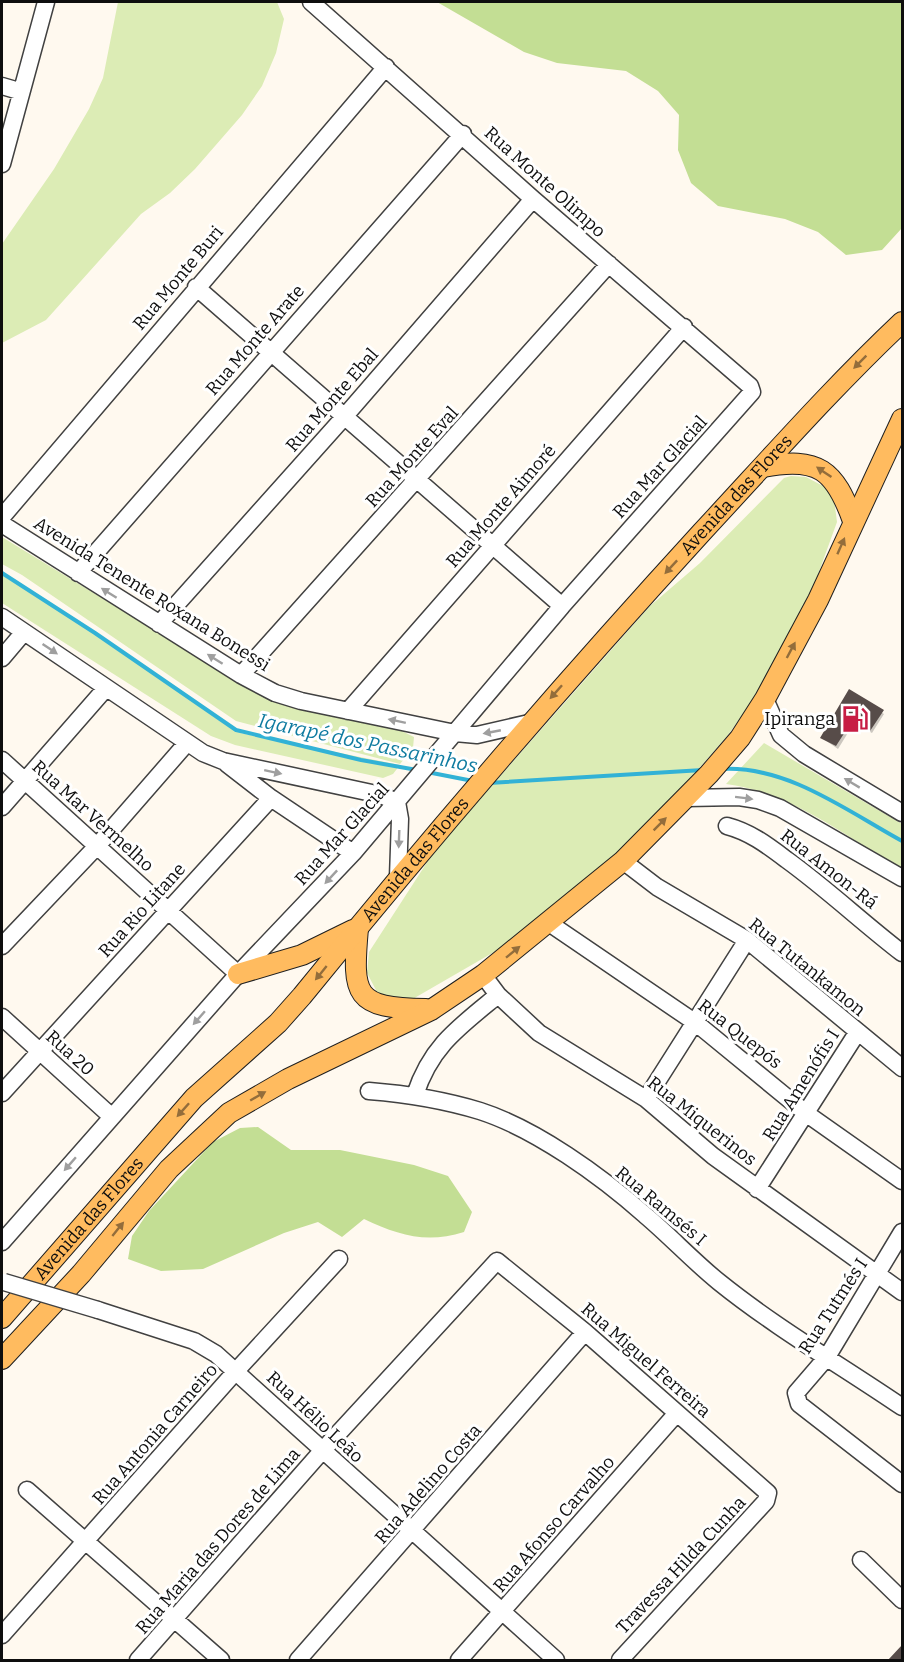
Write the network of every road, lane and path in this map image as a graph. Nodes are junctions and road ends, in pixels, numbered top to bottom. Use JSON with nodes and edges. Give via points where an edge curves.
{"nodes":[{"id":1,"x":46,"y":2,"type":"edge"},
{"id":2,"x":311,"y":2,"type":"edge"},
{"id":3,"x":386,"y":67,"type":"junction"},
{"id":4,"x":2,"y":86,"type":"edge"},
{"id":5,"x":20,"y":91,"type":"junction"},
{"id":6,"x":463,"y":134,"type":"junction"},
{"id":7,"x":2,"y":164,"type":"edge"},
{"id":8,"x":533,"y":199,"type":"junction"},
{"id":9,"x":609,"y":264,"type":"junction"},
{"id":10,"x":196,"y":287,"type":"junction"},
{"id":11,"x":903,"y":322,"type":"edge"},
{"id":12,"x":684,"y":327,"type":"junction"},
{"id":13,"x":271,"y":351,"type":"junction"},
{"id":14,"x":752,"y":392,"type":"joint"},
{"id":15,"x":345,"y":416,"type":"junction"},
{"id":16,"x":903,"y":419,"type":"edge"},
{"id":17,"x":763,"y":467,"type":"junction"},
{"id":18,"x":418,"y":480,"type":"junction"},
{"id":19,"x":2,"y":517,"type":"edge"},
{"id":20,"x":853,"y":521,"type":"junction"},
{"id":21,"x":2,"y":524,"type":"edge"},
{"id":22,"x":493,"y":545,"type":"junction"},
{"id":23,"x":78,"y":573,"type":"junction"},
{"id":24,"x":562,"y":606,"type":"junction"},
{"id":25,"x":2,"y":617,"type":"edge"},
{"id":26,"x":159,"y":624,"type":"junction"},
{"id":27,"x":24,"y":632,"type":"junction"},
{"id":28,"x":2,"y":657,"type":"edge"},
{"id":29,"x":241,"y":675,"type":"junction"},
{"id":30,"x":106,"y":688,"type":"junction"},
{"id":31,"x":765,"y":699,"type":"junction"},
{"id":32,"x":348,"y":711,"type":"junction"},
{"id":33,"x":529,"y":723,"type":"junction"},
{"id":34,"x":455,"y":733,"type":"junction"},
{"id":35,"x":186,"y":744,"type":"junction"},
{"id":36,"x":2,"y":760,"type":"edge"},
{"id":37,"x":223,"y":761,"type":"junction"},
{"id":38,"x":25,"y":782,"type":"junction"},
{"id":39,"x":271,"y":798,"type":"junction"},
{"id":40,"x":686,"y":798,"type":"junction"},
{"id":41,"x":397,"y":802,"type":"junction"},
{"id":42,"x":2,"y":807,"type":"edge"},
{"id":43,"x":903,"y":813,"type":"edge"},
{"id":44,"x":727,"y":826,"type":"dead end"},
{"id":45,"x":98,"y":845,"type":"junction"},
{"id":46,"x":353,"y":853,"type":"junction"},
{"id":47,"x":623,"y":861,"type":"junction"},
{"id":48,"x":398,"y":877,"type":"junction"},
{"id":49,"x":903,"y":878,"type":"edge"},
{"id":50,"x":169,"y":911,"type":"junction"},
{"id":51,"x":549,"y":923,"type":"junction"},
{"id":52,"x":358,"y":928,"type":"junction"},
{"id":53,"x":747,"y":940,"type":"junction"},
{"id":54,"x":2,"y":946,"type":"edge"},
{"id":55,"x":903,"y":952,"type":"edge"},
{"id":56,"x":238,"y":974,"type":"junction"},
{"id":57,"x":483,"y":975,"type":"junction"},
{"id":58,"x":498,"y":996,"type":"junction"},
{"id":59,"x":431,"y":1010,"type":"junction"},
{"id":60,"x":2,"y":1017,"type":"edge"},
{"id":61,"x":696,"y":1023,"type":"junction"},
{"id":62,"x":857,"y":1033,"type":"junction"},
{"id":63,"x":39,"y":1051,"type":"junction"},
{"id":64,"x":903,"y":1068,"type":"edge"},
{"id":65,"x":369,"y":1091,"type":"dead end"},
{"id":66,"x":2,"y":1093,"type":"edge"},
{"id":67,"x":415,"y":1095,"type":"junction"},
{"id":68,"x":646,"y":1099,"type":"junction"},
{"id":69,"x":807,"y":1114,"type":"junction"},
{"id":70,"x":112,"y":1117,"type":"junction"},
{"id":71,"x":903,"y":1181,"type":"edge"},
{"id":72,"x":757,"y":1189,"type":"junction"},
{"id":73,"x":903,"y":1232,"type":"edge"},
{"id":74,"x":2,"y":1242,"type":"edge"},
{"id":75,"x":339,"y":1259,"type":"dead end"},
{"id":76,"x":496,"y":1261,"type":"joint"},
{"id":77,"x":878,"y":1274,"type":"junction"},
{"id":78,"x":3,"y":1281,"type":"edge"},
{"id":79,"x":903,"y":1292,"type":"edge"},
{"id":80,"x":2,"y":1318,"type":"edge"},
{"id":81,"x":585,"y":1332,"type":"junction"},
{"id":82,"x":827,"y":1357,"type":"junction"},
{"id":83,"x":2,"y":1359,"type":"edge"},
{"id":84,"x":236,"y":1371,"type":"junction"},
{"id":85,"x":903,"y":1407,"type":"edge"},
{"id":86,"x":677,"y":1413,"type":"junction"},
{"id":87,"x":322,"y":1451,"type":"junction"},
{"id":88,"x":903,"y":1484,"type":"edge"},
{"id":89,"x":27,"y":1490,"type":"dead end"},
{"id":90,"x":768,"y":1493,"type":"joint"},
{"id":91,"x":412,"y":1532,"type":"junction"},
{"id":92,"x":86,"y":1542,"type":"junction"},
{"id":93,"x":861,"y":1560,"type":"dead end"},
{"id":94,"x":903,"y":1600,"type":"edge"},
{"id":95,"x":502,"y":1612,"type":"junction"},
{"id":96,"x":174,"y":1620,"type":"junction"},
{"id":97,"x":2,"y":1635,"type":"edge"},
{"id":98,"x":138,"y":1660,"type":"edge"},
{"id":99,"x":221,"y":1660,"type":"edge"},
{"id":100,"x":298,"y":1660,"type":"edge"},
{"id":101,"x":459,"y":1660,"type":"edge"},
{"id":102,"x":556,"y":1660,"type":"edge"},
{"id":103,"x":620,"y":1660,"type":"edge"}],
"edges":[{"from":1,"to":5,"type":"street"},
{"from":2,"to":3,"type":"street","name":"Rua Monte Olimpo"},
{"from":3,"to":6,"type":"street","name":"Rua Monte Olimpo"},
{"from":3,"to":10,"type":"street","name":"Rua Monte Buri"},
{"from":4,"to":5,"type":"street"},
{"from":5,"to":7,"type":"street"},
{"from":6,"to":8,"type":"street","name":"Rua Monte Olimpo"},
{"from":6,"to":13,"type":"street","name":"Rua Monte Arate"},
{"from":8,"to":9,"type":"street","name":"Rua Monte Olimpo"},
{"from":8,"to":15,"type":"street","name":"Rua Monte Ebal"},
{"from":9,"to":12,"type":"street","name":"Rua Monte Olimpo"},
{"from":9,"to":18,"type":"street","name":"Rua Monte Eval"},
{"from":10,"to":13,"type":"street"},
{"from":10,"to":19,"type":"street","name":"Rua Monte Buri"},
{"from":11,"to":17,"type":"main road","name":"Avenida das Flores","one_way":true,"via":[[842,380]]},
{"from":12,"to":14,"type":"street","name":"Rua Monte Olimpo"},
{"from":12,"to":22,"type":"street","name":"Rua Monte Aimoré"},
{"from":13,"to":15,"type":"street"},
{"from":13,"to":23,"type":"street","name":"Rua Monte Arate"},
{"from":14,"to":24,"type":"street","name":"Rua Mar Glacial"},
{"from":15,"to":18,"type":"street"},
{"from":15,"to":26,"type":"street","name":"Rua Monte Ebal"},
{"from":16,"to":20,"type":"main road","name":"Avenida das Flores"},
{"from":20,"to":17,"type":"main road","one_way":true,"via":[[844,496],[827,472],[798,462]]},
{"from":17,"to":33,"type":"main road","name":"Avenida das Flores","one_way":true},
{"from":18,"to":22,"type":"street"},
{"from":18,"to":29,"type":"street","name":"Rua Monte Eval"},
{"from":31,"to":20,"type":"main road","name":"Avenida das Flores","one_way":true,"via":[[818,600]]},
{"from":21,"to":23,"type":"street","name":"Avenida Tenente Roxana Bonessi"},
{"from":22,"to":24,"type":"street"},
{"from":22,"to":32,"type":"street","name":"Rua Monte Aimoré"},
{"from":26,"to":23,"type":"street","name":"Avenida Tenente Roxana Bonessi","one_way":true},
{"from":24,"to":34,"type":"street","name":"Rua Mar Glacial"},
{"from":25,"to":27,"type":"street"},
{"from":29,"to":26,"type":"street","name":"Avenida Tenente Roxana Bonessi","one_way":true},
{"from":27,"to":28,"type":"street"},
{"from":27,"to":30,"type":"street","one_way":true},
{"from":29,"to":32,"type":"street","name":"Avenida Tenente Roxana Bonessi","via":[[275,693]]},
{"from":30,"to":35,"type":"street"},
{"from":30,"to":38,"type":"street"},
{"from":31,"to":40,"type":"main road","name":"Avenida das Flores","via":[[740,738]]},
{"from":43,"to":31,"type":"street","one_way":true,"via":[[804,754],[781,735]]},
{"from":34,"to":32,"type":"street","name":"Avenida Tenente Roxana Bonessi","one_way":true},
{"from":33,"to":34,"type":"street","name":"Avenida Tenente Roxana Bonessi","one_way":true,"via":[[477,735]]},
{"from":33,"to":48,"type":"main road","name":"Avenida das Flores"},
{"from":34,"to":41,"type":"street","name":"Rua Mar Glacial"},
{"from":35,"to":37,"type":"street"},
{"from":35,"to":45,"type":"street"},
{"from":36,"to":38,"type":"street","name":"Rua Mar Vermelho"},
{"from":37,"to":39,"type":"street"},
{"from":37,"to":41,"type":"street","one_way":true,"via":[[381,795]]},
{"from":38,"to":42,"type":"street"},
{"from":38,"to":45,"type":"street","name":"Rua Mar Vermelho"},
{"from":39,"to":46,"type":"street"},
{"from":39,"to":50,"type":"street","name":"Rua Rio Litane"},
{"from":47,"to":40,"type":"main road","name":"Avenida das Flores","one_way":true},
{"from":40,"to":49,"type":"street","one_way":true,"via":[[739,797],[780,808]]},
{"from":41,"to":46,"type":"street","name":"Rua Mar Glacial"},
{"from":41,"to":48,"type":"street","one_way":true},
{"from":44,"to":55,"type":"street","name":"Rua Amon-Rá","via":[[746,831],[767,845]]},
{"from":45,"to":50,"type":"street","name":"Rua Mar Vermelho"},
{"from":45,"to":54,"type":"street"},
{"from":46,"to":56,"type":"street","name":"Rua Mar Glacial","one_way":true},
{"from":47,"to":51,"type":"main road","name":"Avenida das Flores"},
{"from":47,"to":53,"type":"street","name":"Rua Tutankamon","via":[[657,887]]},
{"from":48,"to":52,"type":"main road","name":"Avenida das Flores"},
{"from":50,"to":56,"type":"street","name":"Rua Mar Vermelho"},
{"from":50,"to":63,"type":"street","name":"Rua Rio Litane"},
{"from":57,"to":51,"type":"main road","name":"Avenida das Flores","one_way":true},
{"from":51,"to":61,"type":"street","name":"Rua Quepós"},
{"from":52,"to":56,"type":"main road","via":[[302,955]]},
{"from":52,"to":59,"type":"main road","via":[[356,981],[364,996],[389,1009]]},
{"from":52,"to":80,"type":"main road","name":"Avenida das Flores","one_way":true,"via":[[278,1023],[194,1098]]},
{"from":53,"to":61,"type":"street"},
{"from":53,"to":62,"type":"street","name":"Rua Tutankamon"},
{"from":56,"to":70,"type":"street","name":"Rua Mar Glacial","one_way":true},
{"from":57,"to":58,"type":"street","name":"Rua Miquerinos"},
{"from":57,"to":59,"type":"main road","name":"Avenida das Flores"},
{"from":58,"to":67,"type":"street","via":[[450,1033],[427,1063]]},
{"from":58,"to":68,"type":"street","name":"Rua Miquerinos","via":[[560,1048]]},
{"from":83,"to":59,"type":"main road","name":"Avenida das Flores","one_way":true,"via":[[81,1274],[169,1169],[229,1113],[288,1079]]},
{"from":60,"to":63,"type":"street","name":"Rua 20"},
{"from":61,"to":68,"type":"street"},
{"from":61,"to":69,"type":"street","name":"Rua Quepós"},
{"from":62,"to":64,"type":"street","name":"Rua Tutankamon"},
{"from":62,"to":69,"type":"street","name":"Rua Amenófis I"},
{"from":63,"to":66,"type":"street","name":"Rua Rio Litane"},
{"from":63,"to":70,"type":"street","name":"Rua 20"},
{"from":65,"to":67,"type":"street","name":"Rua Ramsés I"},
{"from":67,"to":82,"type":"street","name":"Rua Ramsés I","via":[[507,1122],[575,1162],[643,1213],[719,1282]]},
{"from":68,"to":72,"type":"street","name":"Rua Miquerinos"},
{"from":69,"to":71,"type":"street","name":"Rua Quepós"},
{"from":69,"to":72,"type":"street","name":"Rua Amenófis I"},
{"from":70,"to":74,"type":"street","name":"Rua Mar Glacial","one_way":true},
{"from":72,"to":77,"type":"street","name":"Rua Miquerinos"},
{"from":73,"to":77,"type":"street","name":"Rua Tutmés I"},
{"from":75,"to":84,"type":"street","name":"Rua Antonia Carneiro"},
{"from":76,"to":81,"type":"street","name":"Rua Miguel Ferreira"},
{"from":76,"to":87,"type":"street","name":"Rua Maria das Dores de Lima"},
{"from":77,"to":79,"type":"street","name":"Rua Miquerinos"},
{"from":77,"to":82,"type":"street","name":"Rua Tutmés I"},
{"from":78,"to":84,"type":"street","name":"Rua Hélio Leão","bridge":true,"via":[[194,1341]]},
{"from":81,"to":86,"type":"street","name":"Rua Miguel Ferreira"},
{"from":81,"to":91,"type":"street","name":"Rua Adelino Costa"},
{"from":82,"to":85,"type":"street","name":"Rua Ramsés I"},
{"from":82,"to":88,"type":"street","name":"Rua Tutmés I","via":[[796,1393],[796,1400]]},
{"from":84,"to":87,"type":"street","name":"Rua Hélio Leão"},
{"from":84,"to":92,"type":"street","name":"Rua Antonia Carneiro"},
{"from":86,"to":90,"type":"street","name":"Rua Miguel Ferreira"},
{"from":86,"to":95,"type":"street","name":"Rua Afonso Carvalho"},
{"from":87,"to":91,"type":"street","name":"Rua Hélio Leão"},
{"from":87,"to":96,"type":"street","name":"Rua Maria das Dores de Lima"},
{"from":89,"to":92,"type":"street"},
{"from":90,"to":103,"type":"street","name":"Travessa Hilda Cunha","via":[[766,1501]]},
{"from":91,"to":95,"type":"street","name":"Rua Hélio Leão"},
{"from":91,"to":100,"type":"street","name":"Rua Adelino Costa"},
{"from":92,"to":96,"type":"street"},
{"from":92,"to":97,"type":"street","name":"Rua Antonia Carneiro"},
{"from":93,"to":94,"type":"street"},
{"from":95,"to":101,"type":"street","name":"Rua Afonso Carvalho"},
{"from":95,"to":102,"type":"street","name":"Rua Hélio Leão"},
{"from":96,"to":98,"type":"street","name":"Rua Maria das Dores de Lima"},
{"from":96,"to":99,"type":"street"}]}
